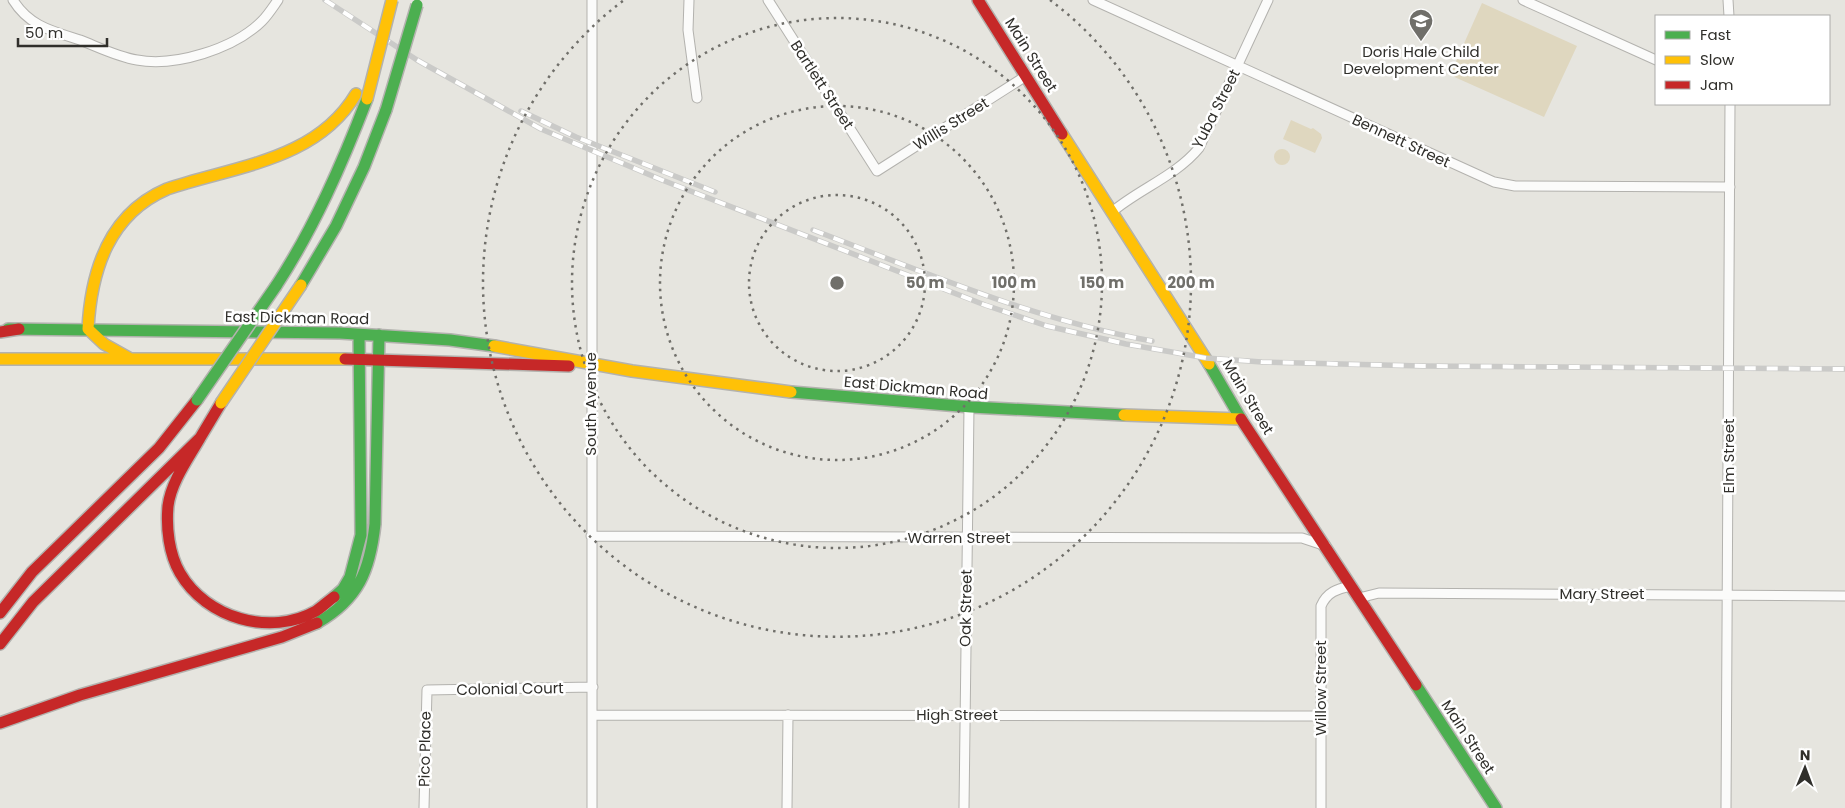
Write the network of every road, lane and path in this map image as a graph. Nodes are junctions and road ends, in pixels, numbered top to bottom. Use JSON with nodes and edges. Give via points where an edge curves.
{"nodes":[{"id":1,"x":13,"y":0,"type":"edge"},
{"id":2,"x":278,"y":0,"type":"edge"},
{"id":3,"x":382,"y":0,"type":"edge"},
{"id":4,"x":392,"y":0,"type":"edge"},
{"id":5,"x":592,"y":0,"type":"edge"},
{"id":6,"x":689,"y":0,"type":"edge"},
{"id":7,"x":768,"y":0,"type":"edge"},
{"id":8,"x":978,"y":0,"type":"edge"},
{"id":9,"x":1093,"y":0,"type":"edge"},
{"id":10,"x":1268,"y":0,"type":"edge"},
{"id":11,"x":1523,"y":0,"type":"edge"},
{"id":12,"x":1728,"y":0,"type":"edge"},
{"id":13,"x":417,"y":2,"type":"edge"},
{"id":14,"x":1729,"y":15,"type":"edge"},
{"id":15,"x":1655,"y":60,"type":"edge"},
{"id":16,"x":1238,"y":66,"type":"junction"},
{"id":17,"x":1026,"y":76,"type":"junction"},
{"id":18,"x":696,"y":98,"type":"dead end"},
{"id":19,"x":1730,"y":105,"type":"edge"},
{"id":20,"x":877,"y":171,"type":"joint"},
{"id":21,"x":1730,"y":187,"type":"junction"},
{"id":22,"x":1112,"y":212,"type":"junction"},
{"id":23,"x":88,"y":329,"type":"junction"},
{"id":24,"x":0,"y":330,"type":"edge"},
{"id":25,"x":359,"y":335,"type":"junction"},
{"id":26,"x":379,"y":335,"type":"junction"},
{"id":27,"x":129,"y":358,"type":"junction"},
{"id":28,"x":0,"y":359,"type":"edge"},
{"id":29,"x":359,"y":360,"type":"junction"},
{"id":30,"x":378,"y":360,"type":"junction"},
{"id":31,"x":591,"y":364,"type":"junction"},
{"id":32,"x":969,"y":407,"type":"junction"},
{"id":33,"x":1241,"y":419,"type":"junction"},
{"id":34,"x":200,"y":438,"type":"junction"},
{"id":35,"x":592,"y":536,"type":"junction"},
{"id":36,"x":966,"y":538,"type":"junction"},
{"id":37,"x":1326,"y":546,"type":"junction"},
{"id":38,"x":1352,"y":586,"type":"junction"},
{"id":39,"x":1727,"y":595,"type":"junction"},
{"id":40,"x":1845,"y":596,"type":"edge"},
{"id":41,"x":1359,"y":598,"type":"junction"},
{"id":42,"x":0,"y":613,"type":"edge"},
{"id":43,"x":0,"y":644,"type":"edge"},
{"id":44,"x":593,"y":688,"type":"junction"},
{"id":45,"x":427,"y":690,"type":"joint"},
{"id":46,"x":593,"y":715,"type":"junction"},
{"id":47,"x":788,"y":715,"type":"junction"},
{"id":48,"x":964,"y":715,"type":"junction"},
{"id":49,"x":1321,"y":716,"type":"junction"},
{"id":50,"x":0,"y":723,"type":"edge"},
{"id":51,"x":424,"y":808,"type":"edge"},
{"id":52,"x":592,"y":808,"type":"edge"},
{"id":53,"x":787,"y":808,"type":"edge"},
{"id":54,"x":964,"y":808,"type":"edge"},
{"id":55,"x":1321,"y":808,"type":"edge"},
{"id":56,"x":1496,"y":808,"type":"edge"},
{"id":57,"x":1726,"y":808,"type":"edge"}],
"edges":[{"from":1,"to":2,"type":"street","via":[[35,24],[136,60],[155,62],[179,61],[241,36],[261,22]]},
{"from":3,"to":23,"type":"main road","via":[[356,94],[343,114],[316,139],[296,149],[166,189],[141,203],[120,222],[105,244],[88,308]]},
{"from":4,"to":42,"type":"main road","bridge":true,"via":[[367,99],[341,166],[301,248],[197,400],[159,448],[32,572]]},
{"from":5,"to":31,"type":"street","name":"South Avenue"},
{"from":6,"to":18,"type":"street","via":[[688,30]]},
{"from":7,"to":20,"type":"street","name":"Bartlett Street"},
{"from":8,"to":17,"type":"main road","name":"Main Street"},
{"from":9,"to":16,"type":"street","name":"Bennett Street"},
{"from":10,"to":16,"type":"street","name":"Yuba Street"},
{"from":11,"to":15,"type":"street"},
{"from":12,"to":14,"type":"street"},
{"from":13,"to":34,"type":"main road","bridge":true,"via":[[386,110],[336,226]]},
{"from":16,"to":21,"type":"street","name":"Bennett Street","via":[[1494,182],[1515,186]]},
{"from":16,"to":22,"type":"street","name":"Yuba Street","via":[[1199,148],[1189,160]]},
{"from":17,"to":20,"type":"street","name":"Willis Street"},
{"from":17,"to":22,"type":"main road","name":"Main Street"},
{"from":19,"to":21,"type":"street","name":"Elm Street"},
{"from":21,"to":39,"type":"street","name":"Elm Street"},
{"from":22,"to":33,"type":"main road","name":"Main Street","via":[[1206,358]]},
{"from":23,"to":24,"type":"main road","name":"East Dickman Road"},
{"from":23,"to":25,"type":"main road","name":"East Dickman Road"},
{"from":23,"to":27,"type":"main road","via":[[104,344]]},
{"from":25,"to":26,"type":"main road","name":"East Dickman Road"},
{"from":25,"to":29,"type":"main road"},
{"from":26,"to":30,"type":"main road"},
{"from":26,"to":31,"type":"main road","name":"East Dickman Road","via":[[521,349]]},
{"from":27,"to":28,"type":"main road","name":"East Dickman Road"},
{"from":27,"to":29,"type":"main road","name":"East Dickman Road"},
{"from":29,"to":30,"type":"main road","name":"East Dickman Road"},
{"from":29,"to":34,"type":"main road","via":[[361,535],[355,565],[343,588],[319,608],[289,622],[258,624],[228,617],[210,607],[183,579],[172,557],[167,532],[168,508],[172,490]]},
{"from":30,"to":31,"type":"main road","name":"East Dickman Road","via":[[537,367]]},
{"from":30,"to":50,"type":"main road","via":[[372,547],[357,589],[342,606],[304,630],[53,703]]},
{"from":31,"to":32,"type":"main road","name":"East Dickman Road","via":[[703,382]]},
{"from":31,"to":35,"type":"street","name":"South Avenue"},
{"from":32,"to":33,"type":"main road","name":"East Dickman Road","via":[[1070,414]]},
{"from":32,"to":36,"type":"street","name":"Oak Street"},
{"from":33,"to":37,"type":"main road","name":"Main Street"},
{"from":34,"to":43,"type":"main road","via":[[33,602]]},
{"from":35,"to":36,"type":"street","name":"Warren Street"},
{"from":35,"to":44,"type":"street","name":"South Avenue"},
{"from":36,"to":37,"type":"street","name":"Warren Street","via":[[1302,538]]},
{"from":36,"to":48,"type":"street","name":"Oak Street"},
{"from":37,"to":38,"type":"main road","name":"Main Street"},
{"from":38,"to":41,"type":"main road","name":"Main Street"},
{"from":38,"to":49,"type":"street","name":"Willow Street","via":[[1325,596],[1321,606]]},
{"from":39,"to":40,"type":"street","name":"Mary Street"},
{"from":39,"to":41,"type":"street","name":"Mary Street","via":[[1379,593]]},
{"from":39,"to":57,"type":"street","name":"Elm Street"},
{"from":41,"to":56,"type":"main road","name":"Main Street"},
{"from":44,"to":45,"type":"street","name":"Colonial Court"},
{"from":44,"to":46,"type":"street","name":"South Avenue"},
{"from":45,"to":51,"type":"street","name":"Pico Place"},
{"from":46,"to":47,"type":"street","name":"High Street"},
{"from":46,"to":52,"type":"street","name":"South Avenue"},
{"from":47,"to":48,"type":"street","name":"High Street"},
{"from":47,"to":53,"type":"street"},
{"from":48,"to":49,"type":"street","name":"High Street"},
{"from":48,"to":54,"type":"street","name":"Oak Street"},
{"from":49,"to":55,"type":"street","name":"Willow Street"}]}
